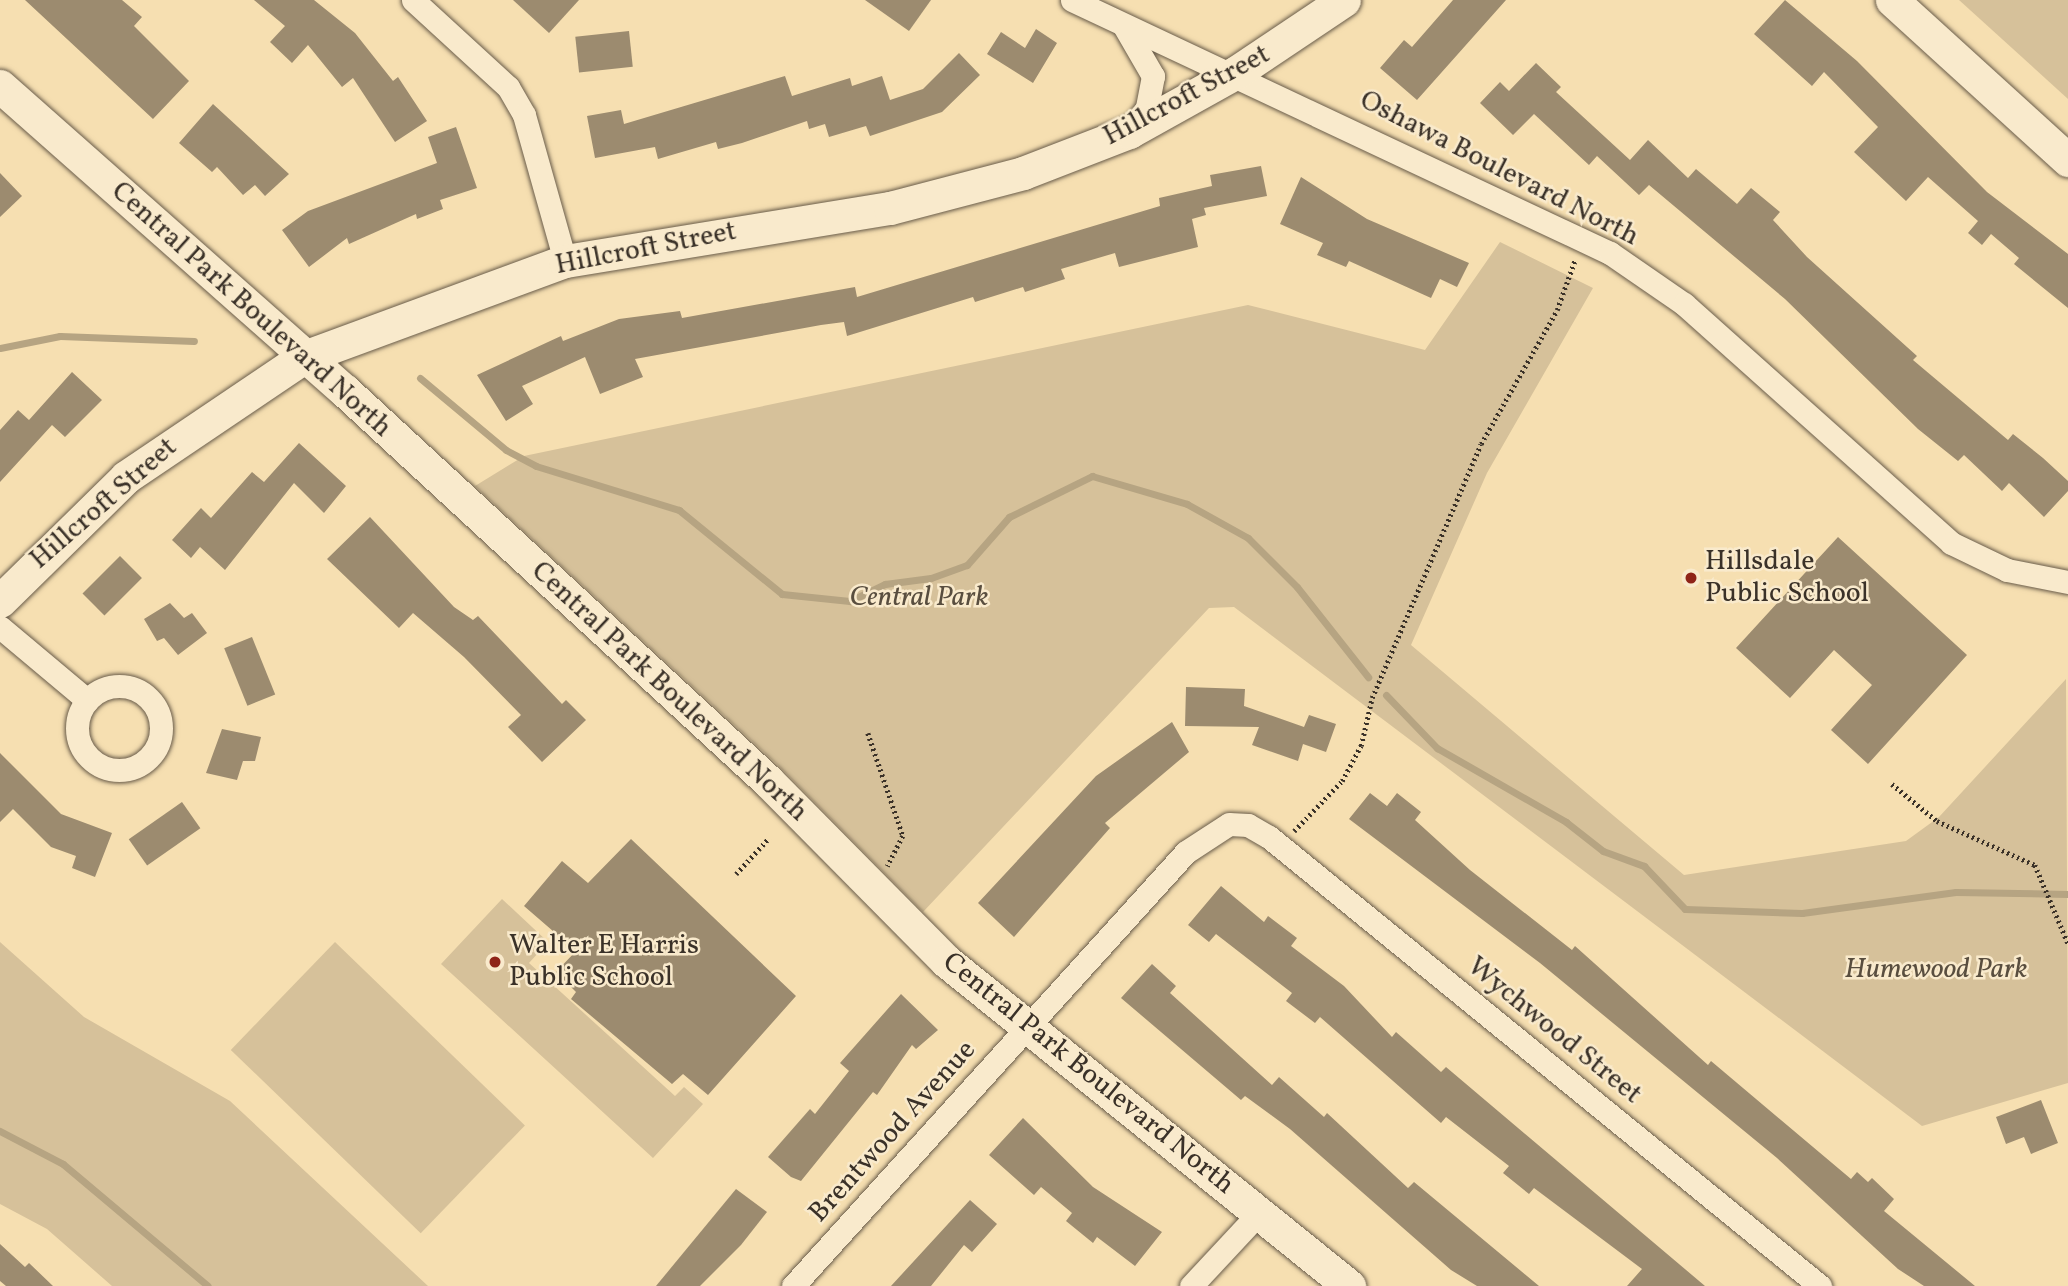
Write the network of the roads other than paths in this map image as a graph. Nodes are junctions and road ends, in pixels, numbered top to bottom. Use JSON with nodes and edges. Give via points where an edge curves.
{"nodes":[{"id":1,"x":413,"y":0,"type":"edge"},
{"id":2,"x":1072,"y":0,"type":"edge"},
{"id":3,"x":1344,"y":0,"type":"edge"},
{"id":4,"x":1892,"y":0,"type":"edge"},
{"id":5,"x":1122,"y":24,"type":"junction"},
{"id":6,"x":1235,"y":74,"type":"junction"},
{"id":7,"x":0,"y":86,"type":"edge"},
{"id":8,"x":1129,"y":132,"type":"junction"},
{"id":9,"x":2068,"y":160,"type":"edge"},
{"id":10,"x":565,"y":261,"type":"junction"},
{"id":11,"x":304,"y":357,"type":"junction"},
{"id":12,"x":2068,"y":582,"type":"edge"},
{"id":13,"x":0,"y":601,"type":"edge"},
{"id":14,"x":0,"y":627,"type":"edge"},
{"id":15,"x":87,"y":700,"type":"dead end"},
{"id":16,"x":1248,"y":825,"type":"joint"},
{"id":17,"x":1029,"y":1025,"type":"junction"},
{"id":18,"x":1259,"y":1213,"type":"junction"},
{"id":19,"x":793,"y":1286,"type":"edge"},
{"id":20,"x":1191,"y":1286,"type":"edge"},
{"id":21,"x":1349,"y":1286,"type":"edge"},
{"id":22,"x":1820,"y":1286,"type":"edge"}],
"edges":[{"from":1,"to":10,"type":"street","via":[[508,87],[524,115]]},
{"from":2,"to":5,"type":"street","name":"Oshawa Boulevard North"},
{"from":3,"to":6,"type":"street","name":"Hillcroft Street"},
{"from":4,"to":9,"type":"street"},
{"from":5,"to":6,"type":"street","name":"Oshawa Boulevard North"},
{"from":5,"to":8,"type":"street","via":[[1153,76],[1147,108]]},
{"from":6,"to":8,"type":"street","name":"Hillcroft Street"},
{"from":6,"to":12,"type":"street","name":"Oshawa Boulevard North","via":[[1583,239],[1684,304],[1951,543],[2007,570]]},
{"from":7,"to":11,"type":"street","name":"Central Park Boulevard North"},
{"from":8,"to":10,"type":"street","name":"Hillcroft Street","via":[[951,195]]},
{"from":10,"to":11,"type":"street","name":"Hillcroft Street"},
{"from":11,"to":13,"type":"street","name":"Hillcroft Street","via":[[126,477]]},
{"from":11,"to":17,"type":"street","name":"Central Park Boulevard North","via":[[768,780],[946,961]]},
{"from":14,"to":15,"type":"street"},
{"from":16,"to":17,"type":"street","name":"Brentwood Avenue","via":[[1212,830],[1186,852]]},
{"from":16,"to":22,"type":"street","name":"Wychwood Street","via":[[1280,846]]},
{"from":17,"to":18,"type":"street","name":"Central Park Boulevard North"},
{"from":17,"to":19,"type":"street","name":"Brentwood Avenue"},
{"from":18,"to":20,"type":"street"},
{"from":18,"to":21,"type":"street","name":"Central Park Boulevard North"}]}
